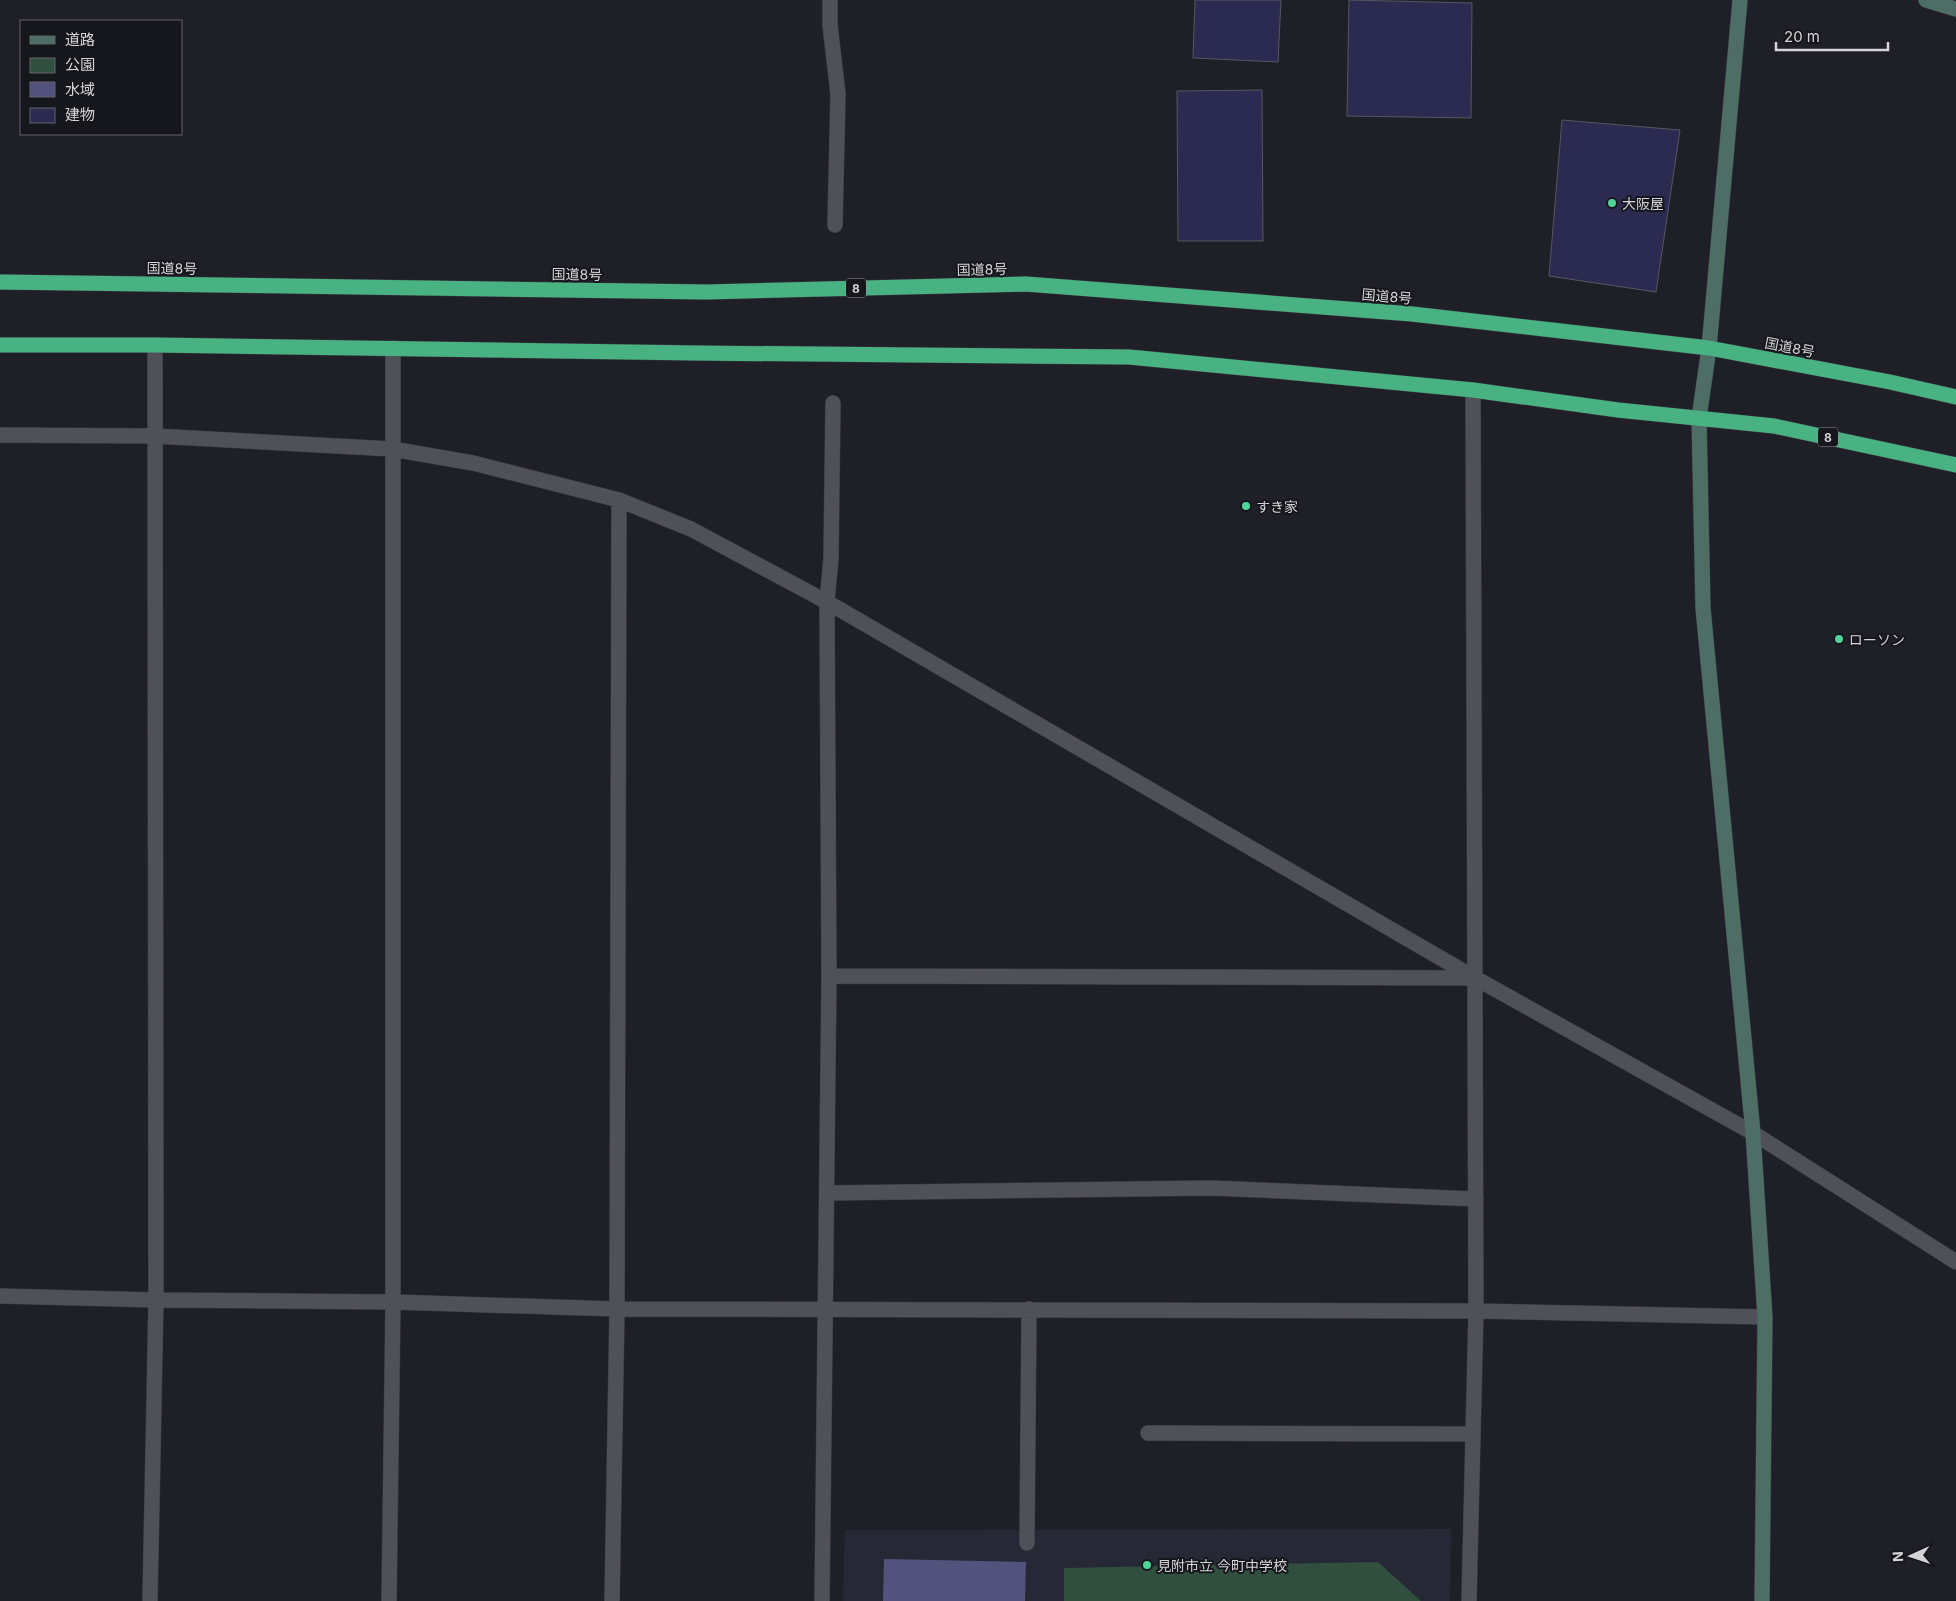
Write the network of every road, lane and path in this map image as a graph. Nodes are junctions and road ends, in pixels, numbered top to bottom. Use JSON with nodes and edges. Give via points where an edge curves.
{"nodes":[{"id":1,"x":830,"y":0,"type":"edge"},
{"id":2,"x":1740,"y":0,"type":"edge"},
{"id":3,"x":1926,"y":0,"type":"edge"},
{"id":4,"x":1956,"y":9,"type":"edge"},
{"id":5,"x":835,"y":225,"type":"dead end"},
{"id":6,"x":0,"y":282,"type":"edge"},
{"id":7,"x":0,"y":345,"type":"edge"},
{"id":8,"x":155,"y":345,"type":"junction"},
{"id":9,"x":393,"y":348,"type":"junction"},
{"id":10,"x":1709,"y":348,"type":"junction"},
{"id":11,"x":1474,"y":390,"type":"junction"},
{"id":12,"x":1956,"y":397,"type":"edge"},
{"id":13,"x":832,"y":403,"type":"dead end"},
{"id":14,"x":1699,"y":418,"type":"junction"},
{"id":15,"x":0,"y":435,"type":"edge"},
{"id":16,"x":154,"y":436,"type":"junction"},
{"id":17,"x":392,"y":449,"type":"junction"},
{"id":18,"x":1956,"y":465,"type":"edge"},
{"id":19,"x":618,"y":500,"type":"junction"},
{"id":20,"x":827,"y":602,"type":"junction"},
{"id":21,"x":829,"y":976,"type":"junction"},
{"id":22,"x":1475,"y":978,"type":"junction"},
{"id":23,"x":1753,"y":1133,"type":"junction"},
{"id":24,"x":827,"y":1193,"type":"junction"},
{"id":25,"x":1476,"y":1199,"type":"junction"},
{"id":26,"x":1956,"y":1262,"type":"edge"},
{"id":27,"x":0,"y":1296,"type":"edge"},
{"id":28,"x":156,"y":1300,"type":"junction"},
{"id":29,"x":393,"y":1302,"type":"junction"},
{"id":30,"x":826,"y":1308,"type":"junction"},
{"id":31,"x":617,"y":1309,"type":"junction"},
{"id":32,"x":1030,"y":1309,"type":"junction"},
{"id":33,"x":1476,"y":1311,"type":"junction"},
{"id":34,"x":1765,"y":1317,"type":"junction"},
{"id":35,"x":1148,"y":1433,"type":"dead end"},
{"id":36,"x":1473,"y":1434,"type":"junction"},
{"id":37,"x":1027,"y":1543,"type":"dead end"},
{"id":38,"x":150,"y":1601,"type":"edge"},
{"id":39,"x":389,"y":1601,"type":"edge"},
{"id":40,"x":612,"y":1601,"type":"edge"},
{"id":41,"x":822,"y":1601,"type":"edge"},
{"id":42,"x":1469,"y":1601,"type":"edge"},
{"id":43,"x":1762,"y":1601,"type":"edge"}],
"edges":[{"from":1,"to":5,"type":"street","via":[[838,94]]},
{"from":2,"to":10,"type":"street"},
{"from":3,"to":4,"type":"street"},
{"from":6,"to":10,"type":"highway","name":"国道8号","number":"8","via":[[708,292],[1026,284],[1412,314]]},
{"from":7,"to":8,"type":"highway","number":"8"},
{"from":8,"to":9,"type":"highway","number":"8"},
{"from":8,"to":16,"type":"street"},
{"from":9,"to":11,"type":"highway","number":"8","via":[[1129,357]]},
{"from":9,"to":17,"type":"street"},
{"from":10,"to":12,"type":"highway","name":"国道8号","number":"8"},
{"from":10,"to":14,"type":"street"},
{"from":11,"to":14,"type":"highway","number":"8"},
{"from":11,"to":22,"type":"street"},
{"from":13,"to":20,"type":"street","via":[[831,558]]},
{"from":14,"to":18,"type":"highway","number":"8","via":[[1774,426]]},
{"from":14,"to":23,"type":"street","via":[[1703,608]]},
{"from":15,"to":16,"type":"street"},
{"from":16,"to":17,"type":"street"},
{"from":16,"to":28,"type":"street"},
{"from":17,"to":19,"type":"street","via":[[474,463]]},
{"from":17,"to":29,"type":"street"},
{"from":19,"to":20,"type":"street","via":[[691,529]]},
{"from":19,"to":31,"type":"street"},
{"from":20,"to":21,"type":"street"},
{"from":20,"to":22,"type":"street"},
{"from":21,"to":22,"type":"street"},
{"from":21,"to":24,"type":"street"},
{"from":22,"to":23,"type":"street"},
{"from":22,"to":25,"type":"street"},
{"from":23,"to":26,"type":"street"},
{"from":23,"to":34,"type":"street"},
{"from":24,"to":25,"type":"street","via":[[1211,1188]]},
{"from":24,"to":30,"type":"street"},
{"from":25,"to":33,"type":"street"},
{"from":27,"to":28,"type":"street"},
{"from":28,"to":29,"type":"street"},
{"from":28,"to":38,"type":"street"},
{"from":29,"to":31,"type":"street"},
{"from":29,"to":39,"type":"street"},
{"from":30,"to":31,"type":"street"},
{"from":30,"to":32,"type":"street"},
{"from":30,"to":41,"type":"street"},
{"from":31,"to":40,"type":"street"},
{"from":32,"to":33,"type":"street"},
{"from":32,"to":37,"type":"street"},
{"from":33,"to":34,"type":"street"},
{"from":33,"to":36,"type":"street"},
{"from":34,"to":43,"type":"street"},
{"from":35,"to":36,"type":"street"},
{"from":36,"to":42,"type":"street"}]}
